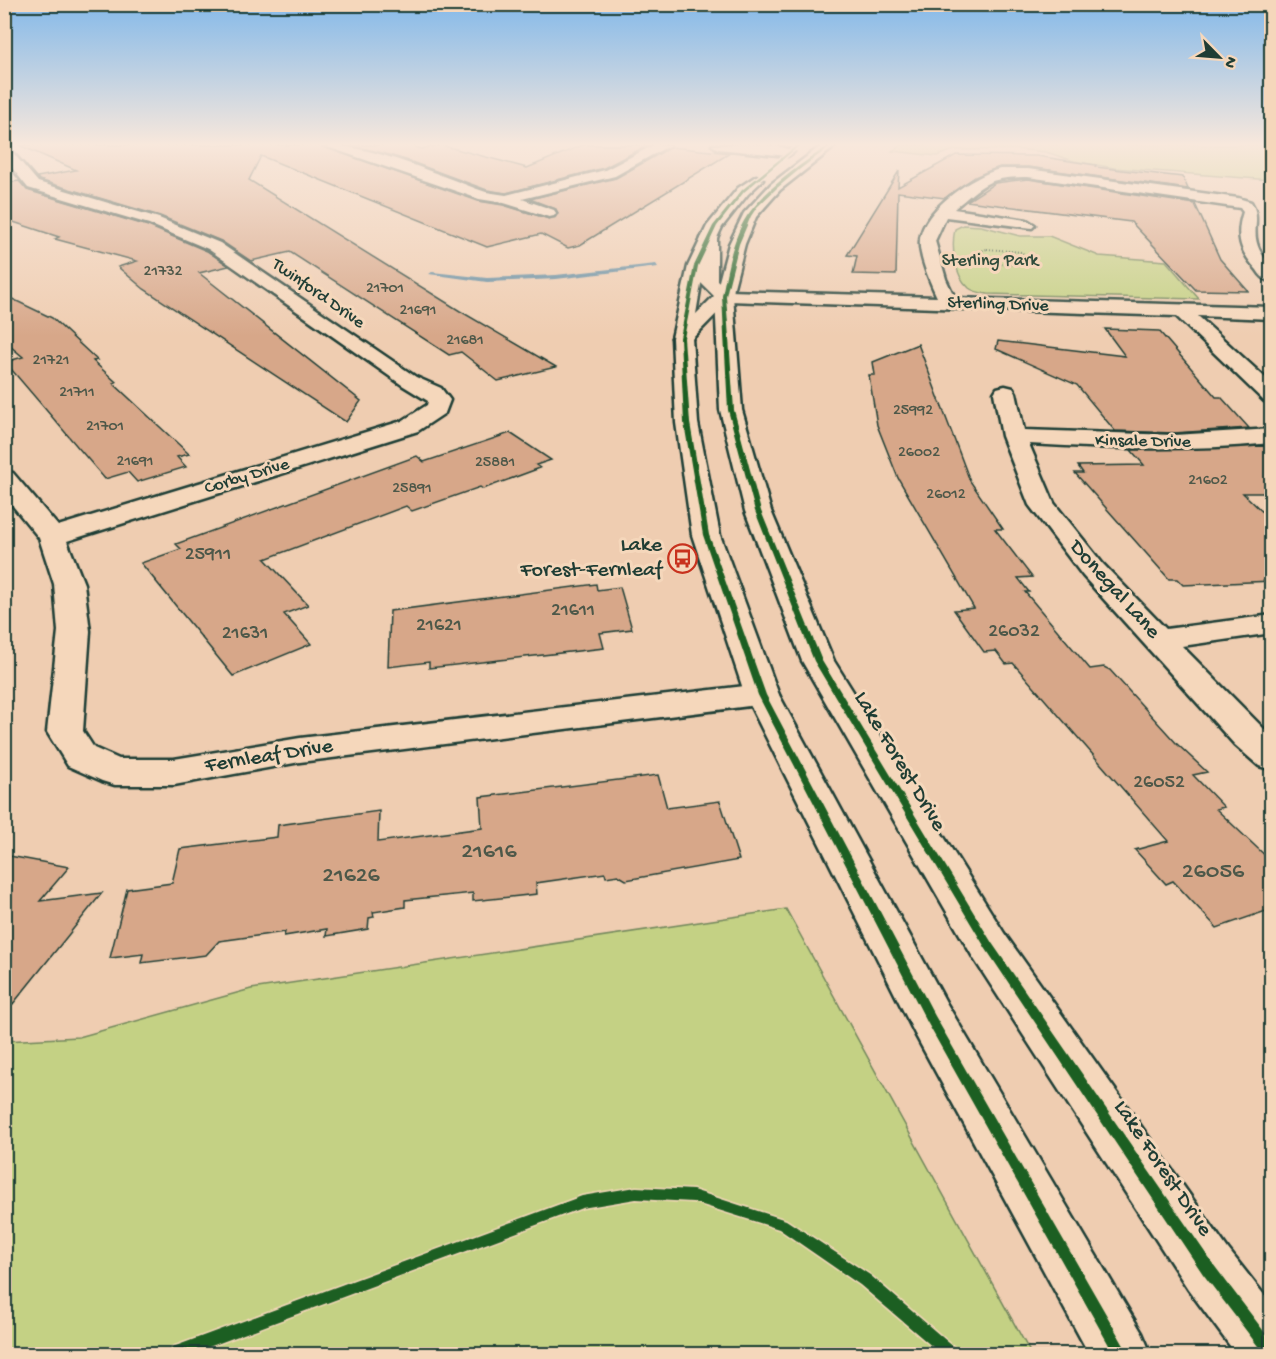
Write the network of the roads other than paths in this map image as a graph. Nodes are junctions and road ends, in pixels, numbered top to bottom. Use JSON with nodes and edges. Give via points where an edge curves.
{"nodes":[{"id":1,"x":113,"y":208,"type":"edge"},
{"id":2,"x":535,"y":208,"type":"edge"},
{"id":3,"x":729,"y":208,"type":"edge"},
{"id":4,"x":755,"y":208,"type":"edge"},
{"id":5,"x":946,"y":208,"type":"edge"},
{"id":6,"x":1248,"y":208,"type":"edge"},
{"id":7,"x":942,"y":212,"type":"junction"},
{"id":8,"x":549,"y":213,"type":"dead end"},
{"id":9,"x":1027,"y":225,"type":"dead end"},
{"id":10,"x":709,"y":238,"type":"junction"},
{"id":11,"x":1272,"y":277,"type":"edge"},
{"id":12,"x":724,"y":296,"type":"junction"},
{"id":13,"x":949,"y":303,"type":"junction"},
{"id":14,"x":1184,"y":312,"type":"junction"},
{"id":15,"x":1272,"y":314,"type":"edge"},
{"id":16,"x":682,"y":338,"type":"junction"},
{"id":17,"x":1005,"y":393,"type":"dead end"},
{"id":18,"x":1272,"y":396,"type":"edge"},
{"id":19,"x":437,"y":408,"type":"joint"},
{"id":20,"x":1014,"y":436,"type":"junction"},
{"id":21,"x":1272,"y":436,"type":"edge"},
{"id":22,"x":4,"y":478,"type":"edge"},
{"id":23,"x":52,"y":537,"type":"junction"},
{"id":24,"x":1272,"y":624,"type":"edge"},
{"id":25,"x":1159,"y":640,"type":"junction"},
{"id":26,"x":762,"y":695,"type":"junction"},
{"id":27,"x":1272,"y":758,"type":"edge"},
{"id":28,"x":1121,"y":1354,"type":"edge"},
{"id":29,"x":1272,"y":1354,"type":"edge"}],
"edges":[{"from":1,"to":19,"type":"street","name":"Twinford Drive","via":[[214,246],[433,393],[439,400]]},
{"from":2,"to":8,"type":"street"},
{"from":3,"to":10,"type":"street","name":"Lake Forest Drive"},
{"from":4,"to":12,"type":"street","name":"Lake Forest Drive","via":[[735,254]]},
{"from":5,"to":7,"type":"street"},
{"from":6,"to":11,"type":"street","via":[[1244,231],[1247,245]]},
{"from":7,"to":9,"type":"street"},
{"from":7,"to":13,"type":"street","via":[[927,241],[937,279]]},
{"from":10,"to":12,"type":"street","via":[[708,281]]},
{"from":10,"to":16,"type":"street","name":"Lake Forest Drive","via":[[696,266]]},
{"from":12,"to":13,"type":"street","name":"Sterling Drive"},
{"from":12,"to":16,"type":"street"},
{"from":12,"to":29,"type":"street","name":"Lake Forest Drive","via":[[731,410],[758,511],[818,661],[989,946],[1202,1259]]},
{"from":13,"to":14,"type":"street","name":"Sterling Drive"},
{"from":14,"to":15,"type":"street","name":"Sterling Drive"},
{"from":14,"to":18,"type":"street"},
{"from":16,"to":26,"type":"street","name":"Lake Forest Drive","via":[[687,423],[706,535]]},
{"from":17,"to":20,"type":"street","name":"Donegal Lane"},
{"from":19,"to":23,"type":"street","name":"Corby Drive","via":[[410,426]]},
{"from":20,"to":21,"type":"street","name":"Kinsale Drive","via":[[1115,443],[1205,443]]},
{"from":20,"to":25,"type":"street","name":"Donegal Lane","via":[[1042,506],[1093,570]]},
{"from":22,"to":23,"type":"street","name":"Fernleaf Drive"},
{"from":23,"to":26,"type":"street","name":"Fernleaf Drive","via":[[69,584],[74,631],[65,732],[81,757],[115,772],[174,772],[300,750]]},
{"from":24,"to":25,"type":"street"},
{"from":25,"to":27,"type":"street","name":"Donegal Lane"},
{"from":26,"to":28,"type":"street","name":"Lake Forest Drive","via":[[931,1018]]}]}
